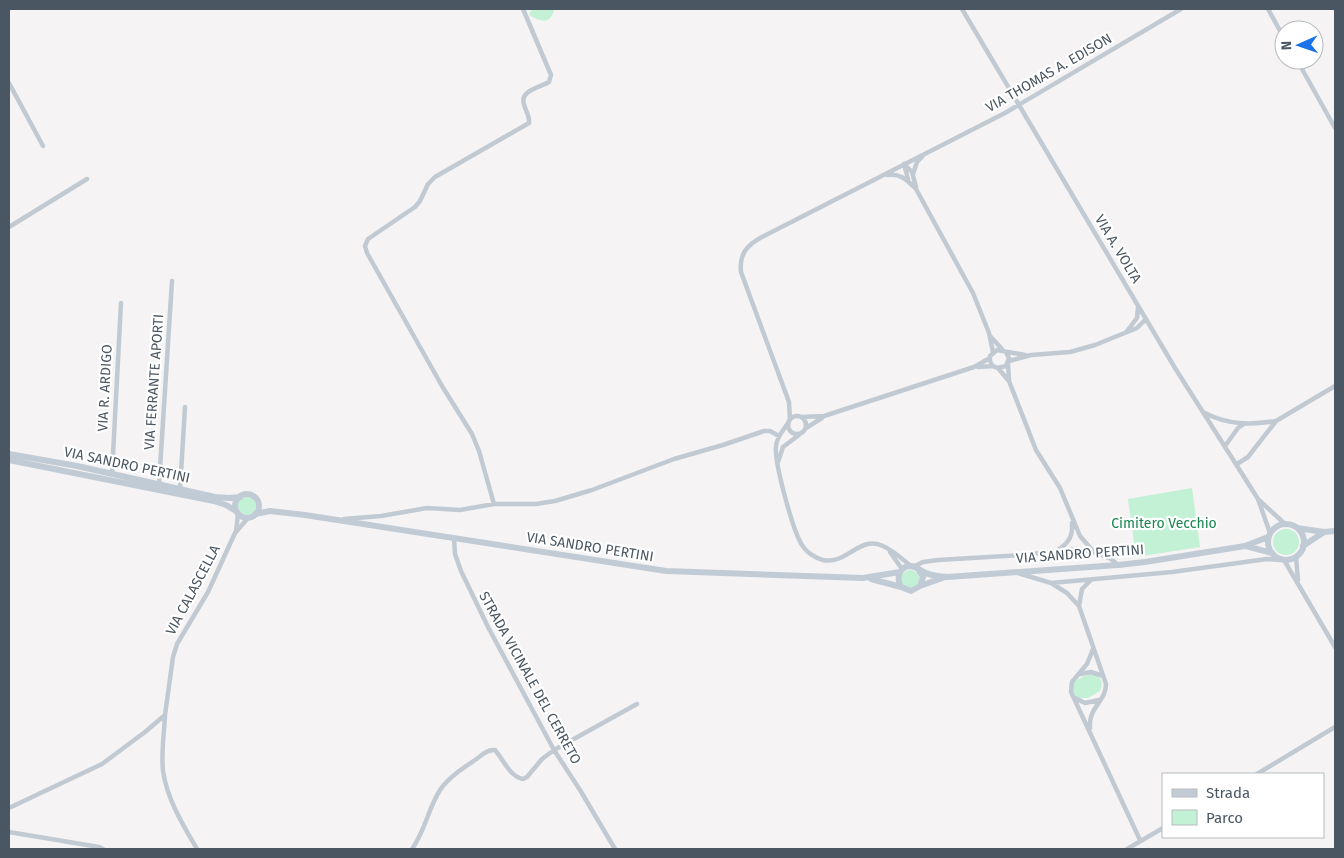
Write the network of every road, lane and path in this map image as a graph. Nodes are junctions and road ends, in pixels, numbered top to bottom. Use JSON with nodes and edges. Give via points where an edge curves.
{"nodes":[{"id":1,"x":523,"y":9,"type":"edge"},
{"id":2,"x":962,"y":9,"type":"edge"},
{"id":3,"x":1181,"y":9,"type":"edge"},
{"id":4,"x":1268,"y":9,"type":"edge"},
{"id":5,"x":1274,"y":20,"type":"edge"},
{"id":6,"x":1303,"y":70,"type":"edge"},
{"id":7,"x":9,"y":83,"type":"edge"},
{"id":8,"x":1019,"y":106,"type":"junction"},
{"id":9,"x":1335,"y":128,"type":"edge"},
{"id":10,"x":43,"y":146,"type":"dead end"},
{"id":11,"x":927,"y":152,"type":"junction"},
{"id":12,"x":904,"y":164,"type":"junction"},
{"id":13,"x":913,"y":175,"type":"junction"},
{"id":14,"x":881,"y":177,"type":"junction"},
{"id":15,"x":87,"y":179,"type":"dead end"},
{"id":16,"x":908,"y":180,"type":"junction"},
{"id":17,"x":916,"y":189,"type":"junction"},
{"id":18,"x":9,"y":226,"type":"edge"},
{"id":19,"x":172,"y":281,"type":"dead end"},
{"id":20,"x":121,"y":303,"type":"dead end"},
{"id":21,"x":1138,"y":305,"type":"junction"},
{"id":22,"x":1146,"y":318,"type":"junction"},
{"id":23,"x":1133,"y":323,"type":"junction"},
{"id":24,"x":1137,"y":328,"type":"junction"},
{"id":25,"x":1127,"y":332,"type":"junction"},
{"id":26,"x":1154,"y":332,"type":"junction"},
{"id":27,"x":989,"y":334,"type":"junction"},
{"id":28,"x":1004,"y":351,"type":"junction"},
{"id":29,"x":992,"y":352,"type":"junction"},
{"id":30,"x":1031,"y":355,"type":"junction"},
{"id":31,"x":990,"y":358,"type":"junction"},
{"id":32,"x":1008,"y":362,"type":"junction"},
{"id":33,"x":993,"y":366,"type":"junction"},
{"id":34,"x":974,"y":367,"type":"junction"},
{"id":35,"x":998,"y":368,"type":"junction"},
{"id":36,"x":1009,"y":381,"type":"junction"},
{"id":37,"x":1335,"y":386,"type":"edge"},
{"id":38,"x":789,"y":402,"type":"junction"},
{"id":39,"x":186,"y":407,"type":"dead end"},
{"id":40,"x":1203,"y":412,"type":"junction"},
{"id":41,"x":824,"y":416,"type":"junction"},
{"id":42,"x":801,"y":417,"type":"junction"},
{"id":43,"x":789,"y":421,"type":"junction"},
{"id":44,"x":1276,"y":421,"type":"junction"},
{"id":45,"x":1244,"y":424,"type":"junction"},
{"id":46,"x":806,"y":428,"type":"junction"},
{"id":47,"x":799,"y":435,"type":"junction"},
{"id":48,"x":779,"y":436,"type":"junction"},
{"id":49,"x":1225,"y":446,"type":"junction"},
{"id":50,"x":9,"y":454,"type":"edge"},
{"id":51,"x":9,"y":460,"type":"edge"},
{"id":52,"x":1237,"y":464,"type":"junction"},
{"id":53,"x":778,"y":468,"type":"junction"},
{"id":54,"x":112,"y":474,"type":"junction"},
{"id":55,"x":159,"y":484,"type":"junction"},
{"id":56,"x":180,"y":489,"type":"junction"},
{"id":57,"x":240,"y":496,"type":"junction"},
{"id":58,"x":1258,"y":499,"type":"junction"},
{"id":59,"x":258,"y":502,"type":"junction"},
{"id":60,"x":494,"y":504,"type":"junction"},
{"id":61,"x":278,"y":512,"type":"junction"},
{"id":62,"x":237,"y":513,"type":"junction"},
{"id":63,"x":255,"y":514,"type":"junction"},
{"id":64,"x":1070,"y":514,"type":"junction"},
{"id":65,"x":248,"y":518,"type":"junction"},
{"id":66,"x":338,"y":520,"type":"junction"},
{"id":67,"x":1285,"y":524,"type":"junction"},
{"id":68,"x":1297,"y":528,"type":"junction"},
{"id":69,"x":1335,"y":531,"type":"edge"},
{"id":70,"x":1324,"y":532,"type":"junction"},
{"id":71,"x":235,"y":533,"type":"junction"},
{"id":72,"x":1269,"y":535,"type":"junction"},
{"id":73,"x":454,"y":539,"type":"junction"},
{"id":74,"x":1245,"y":546,"type":"junction"},
{"id":75,"x":1303,"y":546,"type":"junction"},
{"id":76,"x":886,"y":547,"type":"junction"},
{"id":77,"x":1094,"y":551,"type":"junction"},
{"id":78,"x":1055,"y":552,"type":"junction"},
{"id":79,"x":1272,"y":553,"type":"junction"},
{"id":80,"x":1296,"y":557,"type":"junction"},
{"id":81,"x":1282,"y":560,"type":"junction"},
{"id":82,"x":1118,"y":564,"type":"junction"},
{"id":83,"x":915,"y":567,"type":"junction"},
{"id":84,"x":901,"y":571,"type":"junction"},
{"id":85,"x":1007,"y":572,"type":"junction"},
{"id":86,"x":947,"y":577,"type":"junction"},
{"id":87,"x":867,"y":578,"type":"junction"},
{"id":88,"x":1091,"y":580,"type":"junction"},
{"id":89,"x":1051,"y":583,"type":"junction"},
{"id":90,"x":1298,"y":584,"type":"junction"},
{"id":91,"x":920,"y":586,"type":"junction"},
{"id":92,"x":901,"y":587,"type":"junction"},
{"id":93,"x":1079,"y":606,"type":"junction"},
{"id":94,"x":1335,"y":647,"type":"edge"},
{"id":95,"x":1093,"y":649,"type":"junction"},
{"id":96,"x":1078,"y":675,"type":"junction"},
{"id":97,"x":1103,"y":676,"type":"junction"},
{"id":98,"x":1072,"y":695,"type":"junction"},
{"id":99,"x":1099,"y":700,"type":"junction"},
{"id":100,"x":637,"y":704,"type":"dead end"},
{"id":101,"x":165,"y":715,"type":"junction"},
{"id":102,"x":1335,"y":727,"type":"edge"},
{"id":103,"x":1092,"y":736,"type":"junction"},
{"id":104,"x":554,"y":750,"type":"junction"},
{"id":105,"x":1259,"y":773,"type":"edge"},
{"id":106,"x":9,"y":808,"type":"edge"},
{"id":107,"x":1162,"y":829,"type":"edge"},
{"id":108,"x":9,"y":832,"type":"edge"},
{"id":109,"x":1140,"y":840,"type":"junction"},
{"id":110,"x":103,"y":849,"type":"edge"},
{"id":111,"x":197,"y":849,"type":"edge"},
{"id":112,"x":412,"y":849,"type":"edge"},
{"id":113,"x":615,"y":849,"type":"edge"},
{"id":114,"x":1127,"y":849,"type":"edge"}],
"edges":[{"from":1,"to":60,"type":"street","via":[[551,77],[525,95],[523,103],[529,123],[435,177],[416,206],[369,237],[365,247],[472,434]]},
{"from":2,"to":8,"type":"street","name":"VIA A. VOLTA"},
{"from":3,"to":8,"type":"street","name":"VIA THOMAS A. EDISON"},
{"from":4,"to":5,"type":"street"},
{"from":6,"to":9,"type":"street"},
{"from":7,"to":10,"type":"street"},
{"from":8,"to":11,"type":"street","name":"VIA THOMAS A. EDISON"},
{"from":8,"to":21,"type":"street","name":"VIA A. VOLTA"},
{"from":11,"to":12,"type":"street","name":"VIA THOMAS A. EDISON"},
{"from":11,"to":13,"type":"street","via":[[917,162]]},
{"from":12,"to":13,"type":"street"},
{"from":12,"to":14,"type":"street","name":"VIA THOMAS A. EDISON"},
{"from":12,"to":16,"type":"street"},
{"from":13,"to":17,"type":"street"},
{"from":14,"to":16,"type":"street","via":[[892,174]]},
{"from":14,"to":38,"type":"street","name":"VIA THOMAS A. EDISON","via":[[758,239],[743,254],[742,275]]},
{"from":15,"to":18,"type":"street"},
{"from":16,"to":17,"type":"street"},
{"from":17,"to":27,"type":"street","via":[[967,282]]},
{"from":19,"to":55,"type":"street","name":"VIA FERRANTE APORTI"},
{"from":20,"to":54,"type":"street","name":"VIA R. ARDIGO"},
{"from":21,"to":22,"type":"street","name":"VIA A. VOLTA"},
{"from":21,"to":23,"type":"street","via":[[1138,315]]},
{"from":22,"to":23,"type":"street"},
{"from":22,"to":24,"type":"street"},
{"from":22,"to":26,"type":"street","name":"VIA A. VOLTA"},
{"from":23,"to":25,"type":"street"},
{"from":24,"to":25,"type":"street"},
{"from":24,"to":26,"type":"street"},
{"from":25,"to":30,"type":"street","via":[[1070,352]]},
{"from":26,"to":40,"type":"street","name":"VIA A. VOLTA"},
{"from":27,"to":28,"type":"street"},
{"from":27,"to":29,"type":"street"},
{"from":28,"to":29,"type":"street"},
{"from":28,"to":30,"type":"street"},
{"from":28,"to":32,"type":"street"},
{"from":29,"to":31,"type":"street"},
{"from":30,"to":32,"type":"street"},
{"from":31,"to":33,"type":"street"},
{"from":31,"to":34,"type":"street"},
{"from":32,"to":35,"type":"street"},
{"from":32,"to":36,"type":"street"},
{"from":33,"to":34,"type":"street"},
{"from":33,"to":35,"type":"street"},
{"from":34,"to":41,"type":"street"},
{"from":35,"to":36,"type":"street"},
{"from":36,"to":64,"type":"street","via":[[1036,450],[1058,484]]},
{"from":37,"to":44,"type":"street"},
{"from":38,"to":42,"type":"street"},
{"from":38,"to":43,"type":"street"},
{"from":39,"to":56,"type":"street"},
{"from":40,"to":45,"type":"street"},
{"from":40,"to":49,"type":"street","name":"VIA A. VOLTA"},
{"from":41,"to":42,"type":"street"},
{"from":41,"to":46,"type":"street"},
{"from":42,"to":43,"type":"street","via":[[796,416]]},
{"from":42,"to":46,"type":"street","via":[[806,421]]},
{"from":43,"to":47,"type":"street","via":[[791,432]]},
{"from":43,"to":48,"type":"street"},
{"from":44,"to":45,"type":"street"},
{"from":44,"to":52,"type":"street","via":[[1248,457]]},
{"from":45,"to":49,"type":"street"},
{"from":46,"to":47,"type":"street"},
{"from":47,"to":53,"type":"street","via":[[782,449]]},
{"from":48,"to":53,"type":"street","via":[[776,449]]},
{"from":48,"to":60,"type":"street","via":[[765,431],[560,500],[536,504]]},
{"from":49,"to":52,"type":"street","name":"VIA A. VOLTA"},
{"from":50,"to":54,"type":"main road","name":"VIA SANDRO PERTINI"},
{"from":51,"to":62,"type":"main road","name":"VIA SANDRO PERTINI","via":[[214,501]]},
{"from":52,"to":58,"type":"street","name":"VIA A. VOLTA"},
{"from":53,"to":76,"type":"street","via":[[797,534],[807,552],[832,561],[866,544]]},
{"from":54,"to":55,"type":"main road","name":"VIA SANDRO PERTINI"},
{"from":55,"to":56,"type":"main road","name":"VIA SANDRO PERTINI"},
{"from":56,"to":57,"type":"main road","name":"VIA SANDRO PERTINI","via":[[218,498]]},
{"from":57,"to":59,"type":"main road","name":"VIA SANDRO PERTINI","via":[[249,494]]},
{"from":57,"to":62,"type":"main road","via":[[235,503]]},
{"from":58,"to":67,"type":"street","name":"VIA A. VOLTA"},
{"from":58,"to":72,"type":"street","name":"VIA A. VOLTA"},
{"from":59,"to":61,"type":"main road","name":"VIA SANDRO PERTINI"},
{"from":59,"to":63,"type":"main road"},
{"from":60,"to":66,"type":"street","via":[[464,510],[427,508]]},
{"from":61,"to":63,"type":"main road","name":"VIA SANDRO PERTINI"},
{"from":61,"to":66,"type":"main road","name":"VIA SANDRO PERTINI"},
{"from":62,"to":65,"type":"main road","name":"VIA SANDRO PERTINI"},
{"from":62,"to":71,"type":"street","name":"VIA CALASCELLA"},
{"from":63,"to":65,"type":"main road","name":"VIA SANDRO PERTINI"},
{"from":64,"to":77,"type":"street","via":[[1080,536]]},
{"from":64,"to":78,"type":"street","via":[[1071,537]]},
{"from":65,"to":71,"type":"street","name":"VIA CALASCELLA"},
{"from":66,"to":73,"type":"main road","name":"VIA SANDRO PERTINI"},
{"from":67,"to":68,"type":"main road"},
{"from":67,"to":72,"type":"main road","via":[[1276,527]]},
{"from":68,"to":70,"type":"main road"},
{"from":68,"to":75,"type":"main road","via":[[1303,536]]},
{"from":69,"to":70,"type":"main road"},
{"from":70,"to":75,"type":"main road"},
{"from":71,"to":101,"type":"street","name":"VIA CALASCELLA","via":[[208,592],[176,646]]},
{"from":72,"to":74,"type":"main road","name":"VIA SANDRO PERTINI"},
{"from":72,"to":79,"type":"main road","via":[[1268,547]]},
{"from":73,"to":87,"type":"main road","name":"VIA SANDRO PERTINI","via":[[666,571]]},
{"from":73,"to":104,"type":"street","name":"STRADA VICINALE DEL CERRETO","via":[[456,557],[467,585]]},
{"from":74,"to":79,"type":"main road","name":"VIA SANDRO PERTINI"},
{"from":74,"to":82,"type":"main road","name":"VIA SANDRO PERTINI"},
{"from":75,"to":80,"type":"main road"},
{"from":76,"to":83,"type":"street"},
{"from":76,"to":84,"type":"street"},
{"from":77,"to":78,"type":"street"},
{"from":77,"to":82,"type":"street"},
{"from":78,"to":83,"type":"street","via":[[938,560]]},
{"from":79,"to":81,"type":"main road"},
{"from":80,"to":81,"type":"main road"},
{"from":80,"to":90,"type":"street"},
{"from":81,"to":88,"type":"street","via":[[1266,559]]},
{"from":81,"to":90,"type":"street"},
{"from":82,"to":85,"type":"main road","name":"VIA SANDRO PERTINI"},
{"from":83,"to":84,"type":"main road","name":"VIA SANDRO PERTINI"},
{"from":83,"to":86,"type":"main road","name":"VIA SANDRO PERTINI","via":[[932,575]]},
{"from":83,"to":91,"type":"main road","via":[[922,577]]},
{"from":84,"to":87,"type":"main road","name":"VIA SANDRO PERTINI"},
{"from":84,"to":92,"type":"main road","via":[[898,580]]},
{"from":85,"to":86,"type":"main road","name":"VIA SANDRO PERTINI"},
{"from":85,"to":89,"type":"street"},
{"from":86,"to":91,"type":"main road"},
{"from":87,"to":92,"type":"main road"},
{"from":88,"to":89,"type":"street"},
{"from":88,"to":93,"type":"street","via":[[1082,589]]},
{"from":89,"to":93,"type":"street","via":[[1068,593]]},
{"from":90,"to":94,"type":"street"},
{"from":91,"to":92,"type":"main road","via":[[910,591]]},
{"from":93,"to":95,"type":"street"},
{"from":95,"to":96,"type":"street"},
{"from":95,"to":97,"type":"street"},
{"from":96,"to":97,"type":"street","via":[[1091,672]]},
{"from":96,"to":98,"type":"street","via":[[1071,684]]},
{"from":97,"to":99,"type":"street","via":[[1106,692]]},
{"from":98,"to":99,"type":"street","via":[[1082,703]]},
{"from":98,"to":103,"type":"street"},
{"from":99,"to":103,"type":"street","via":[[1090,715]]},
{"from":100,"to":104,"type":"street"},
{"from":101,"to":106,"type":"street","via":[[102,764]]},
{"from":101,"to":111,"type":"street","name":"VIA CALASCELLA","via":[[165,780],[175,809]]},
{"from":102,"to":105,"type":"street"},
{"from":103,"to":109,"type":"street"},
{"from":104,"to":112,"type":"street","via":[[523,779],[509,769],[495,750],[488,750],[442,787]]},
{"from":104,"to":113,"type":"street","name":"STRADA VICINALE DEL CERRETO"},
{"from":107,"to":109,"type":"street"},
{"from":108,"to":110,"type":"street"},
{"from":109,"to":114,"type":"street"}]}
